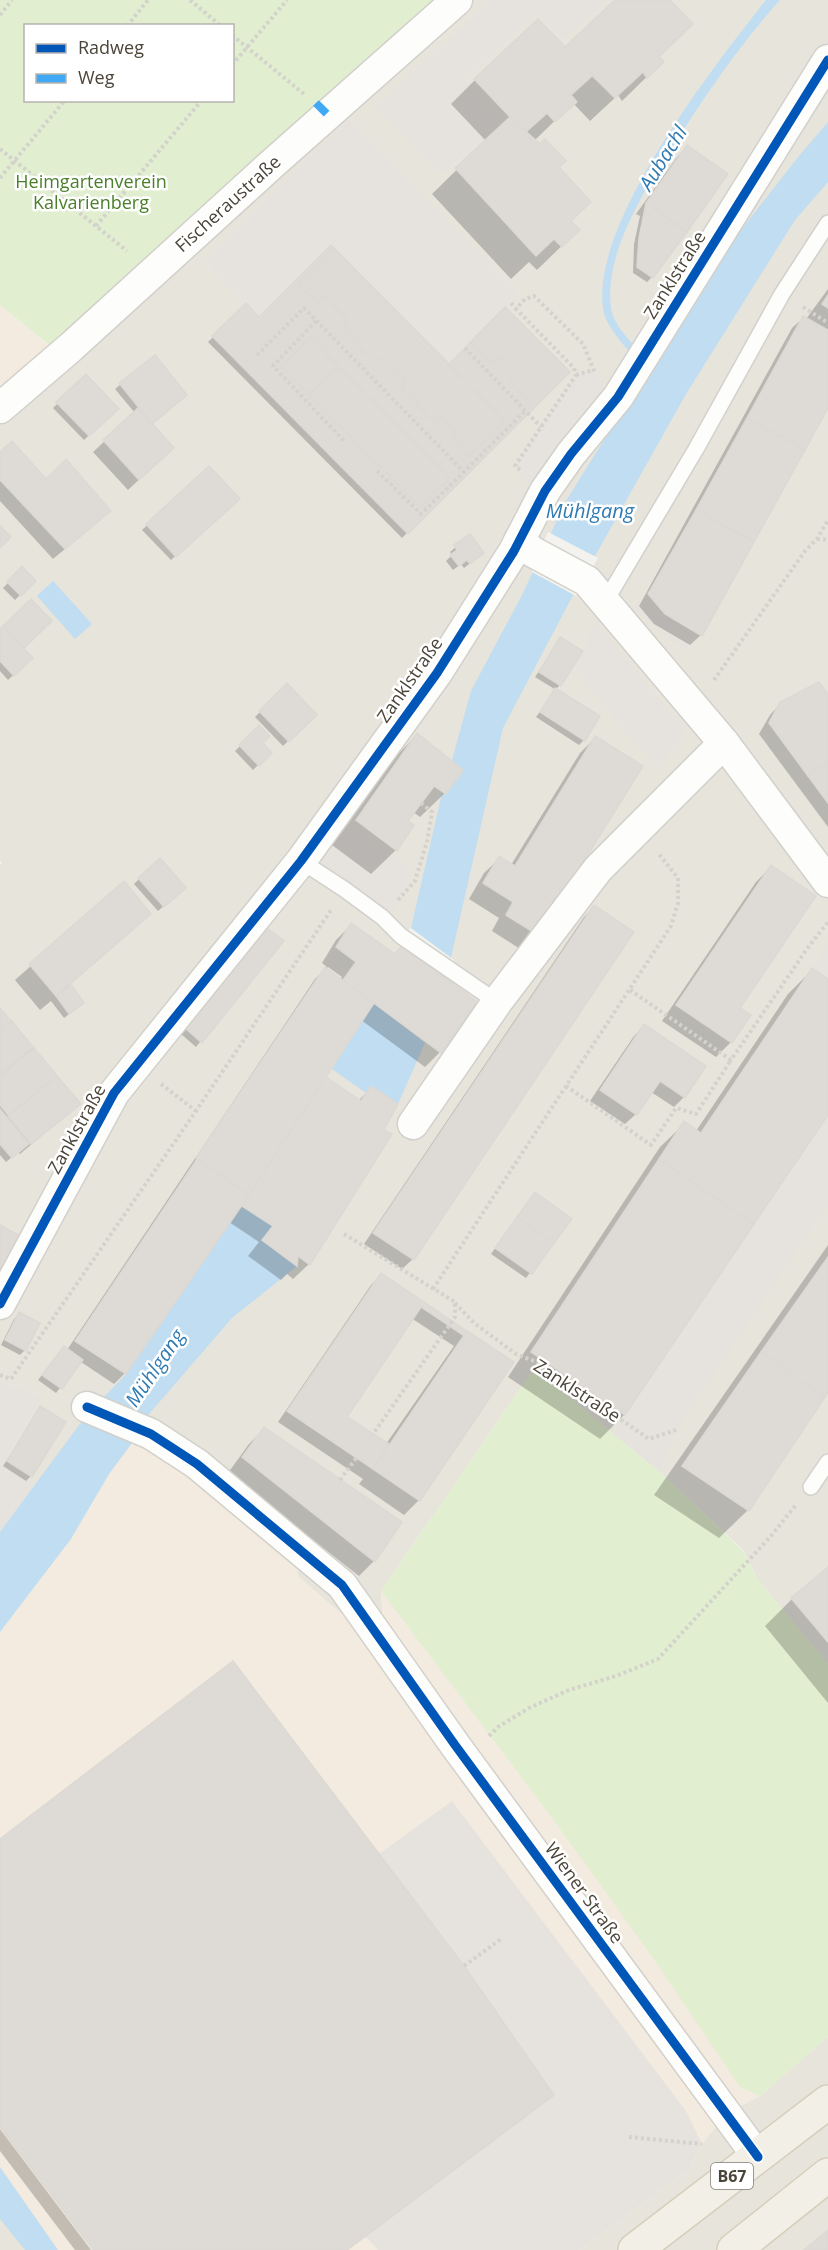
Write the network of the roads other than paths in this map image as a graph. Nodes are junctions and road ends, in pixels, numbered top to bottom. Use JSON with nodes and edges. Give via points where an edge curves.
{"nodes":[{"id":1,"x":457,"y":0,"type":"edge"},
{"id":2,"x":828,"y":60,"type":"edge"},
{"id":3,"x":828,"y":223,"type":"edge"},
{"id":4,"x":0,"y":408,"type":"edge"},
{"id":5,"x":526,"y":547,"type":"junction"},
{"id":6,"x":596,"y":591,"type":"junction"},
{"id":7,"x":724,"y":744,"type":"junction"},
{"id":8,"x":301,"y":861,"type":"junction"},
{"id":9,"x":828,"y":882,"type":"edge"},
{"id":10,"x":496,"y":1002,"type":"junction"},
{"id":11,"x":413,"y":1124,"type":"dead end"},
{"id":12,"x":0,"y":1304,"type":"edge"},
{"id":13,"x":87,"y":1407,"type":"dead end"},
{"id":14,"x":828,"y":1463,"type":"edge"},
{"id":15,"x":812,"y":1487,"type":"road end"},
{"id":16,"x":828,"y":2102,"type":"edge"},
{"id":17,"x":758,"y":2157,"type":"junction"},
{"id":18,"x":828,"y":2175,"type":"edge"},
{"id":19,"x":635,"y":2250,"type":"edge"},
{"id":20,"x":734,"y":2250,"type":"edge"}],
"edges":[{"from":1,"to":4,"type":"street","name":"Fischeraustraße"},
{"from":2,"to":5,"type":"street","name":"Zanklstraße","via":[[618,398],[545,491]]},
{"from":3,"to":6,"type":"lane","via":[[782,294],[696,449]]},
{"from":5,"to":6,"type":"street"},
{"from":5,"to":8,"type":"street","name":"Zanklstraße"},
{"from":6,"to":7,"type":"street"},
{"from":7,"to":9,"type":"street"},
{"from":7,"to":10,"type":"street","via":[[598,869]]},
{"from":8,"to":10,"type":"lane"},
{"from":8,"to":12,"type":"street","name":"Zanklstraße","via":[[114,1093]]},
{"from":10,"to":11,"type":"street"},
{"from":13,"to":17,"type":"street","name":"Wiener Straße","via":[[151,1434],[197,1464],[342,1585]]},
{"from":14,"to":15,"type":"lane"},
{"from":16,"to":17,"type":"main road","number":"B67"},
{"from":17,"to":19,"type":"main road","number":"B67"},
{"from":18,"to":20,"type":"main road"}]}
